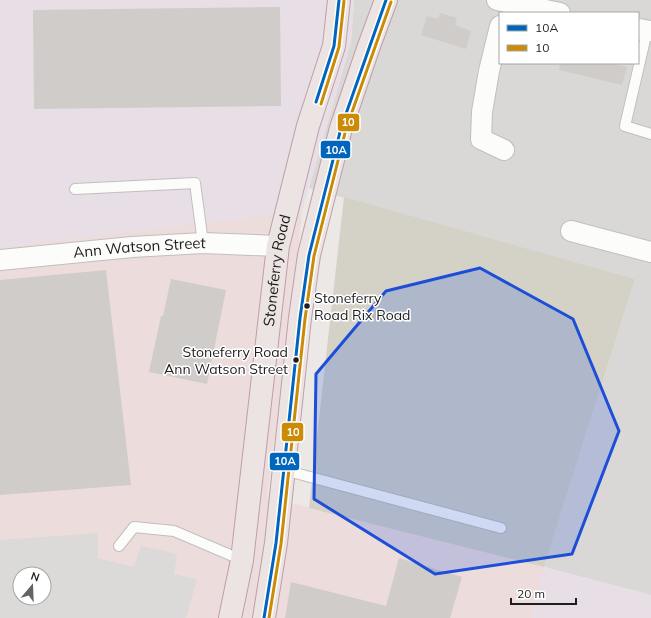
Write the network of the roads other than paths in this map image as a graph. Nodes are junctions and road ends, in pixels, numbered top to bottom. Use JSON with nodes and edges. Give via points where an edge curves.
{"nodes":[{"id":1,"x":339,"y":0,"type":"edge"},
{"id":2,"x":386,"y":0,"type":"edge"},
{"id":3,"x":502,"y":4,"type":"edge"},
{"id":4,"x":549,"y":7,"type":"edge"},
{"id":5,"x":499,"y":30,"type":"edge"},
{"id":6,"x":645,"y":30,"type":"edge"},
{"id":7,"x":639,"y":59,"type":"edge"},
{"id":8,"x":638,"y":64,"type":"edge"},
{"id":9,"x":651,"y":134,"type":"edge"},
{"id":10,"x":504,"y":150,"type":"dead end"},
{"id":11,"x":75,"y":189,"type":"dead end"},
{"id":12,"x":571,"y":231,"type":"dead end"},
{"id":13,"x":203,"y":242,"type":"junction"},
{"id":14,"x":278,"y":246,"type":"junction"},
{"id":15,"x":651,"y":252,"type":"edge"},
{"id":16,"x":0,"y":260,"type":"edge"},
{"id":17,"x":284,"y":470,"type":"junction"},
{"id":18,"x":501,"y":528,"type":"dead end"},
{"id":19,"x":119,"y":546,"type":"dead end"},
{"id":20,"x":242,"y":560,"type":"junction"},
{"id":21,"x":230,"y":618,"type":"edge"},
{"id":22,"x":264,"y":618,"type":"edge"}],
"edges":[{"from":1,"to":14,"type":"highway","name":"Stoneferry Road","via":[[334,46],[308,126]]},
{"from":2,"to":17,"type":"highway","name":"Stoneferry Road","via":[[342,128],[309,255]]},
{"from":3,"to":4,"type":"street"},
{"from":5,"to":10,"type":"street","via":[[482,112],[481,139]]},
{"from":6,"to":7,"type":"lane"},
{"from":8,"to":9,"type":"lane","via":[[625,126]]},
{"from":11,"to":13,"type":"lane","via":[[195,183]]},
{"from":12,"to":15,"type":"street"},
{"from":13,"to":14,"type":"street","name":"Ann Watson Street"},
{"from":13,"to":16,"type":"street","name":"Ann Watson Street"},
{"from":14,"to":20,"type":"highway","name":"Stoneferry Road"},
{"from":17,"to":18,"type":"lane"},
{"from":17,"to":22,"type":"highway","name":"Stoneferry Road"},
{"from":19,"to":20,"type":"lane","via":[[134,527],[174,531]]},
{"from":20,"to":21,"type":"highway","name":"Stoneferry Road"}]}
